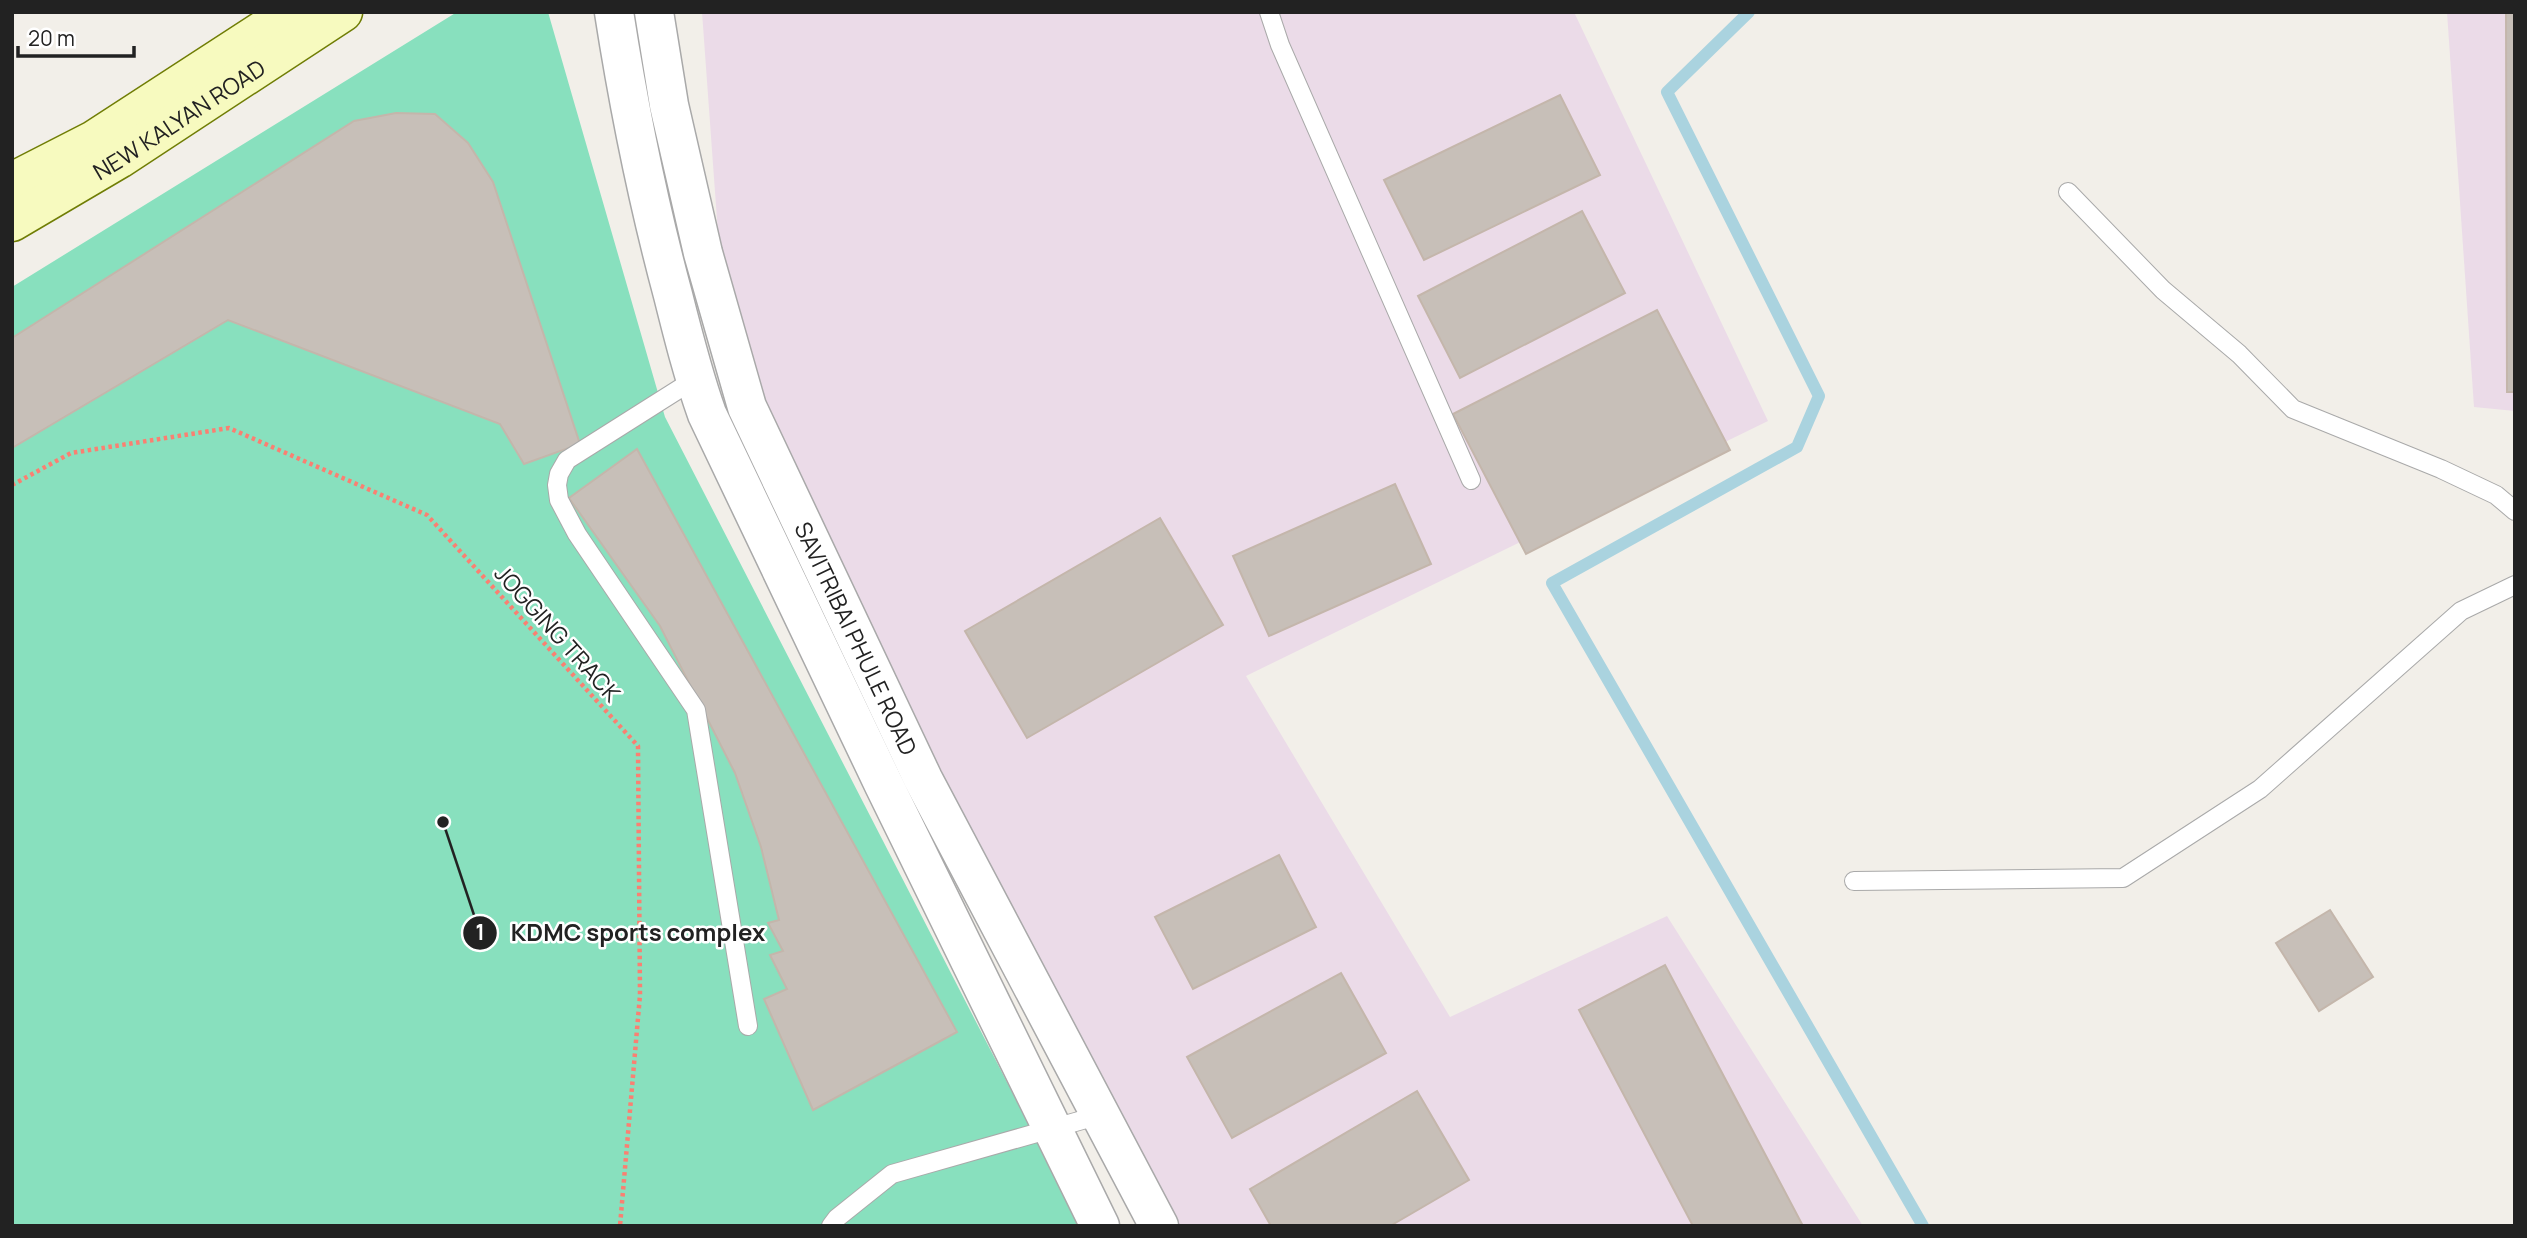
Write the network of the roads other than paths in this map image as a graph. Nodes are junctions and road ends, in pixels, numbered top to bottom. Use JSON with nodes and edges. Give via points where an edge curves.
{"nodes":[{"id":1,"x":291,"y":12,"type":"edge"},
{"id":2,"x":343,"y":12,"type":"edge"},
{"id":3,"x":614,"y":12,"type":"edge"},
{"id":4,"x":654,"y":12,"type":"edge"},
{"id":5,"x":1269,"y":12,"type":"edge"},
{"id":6,"x":12,"y":182,"type":"edge"},
{"id":7,"x":2068,"y":192,"type":"dead end"},
{"id":8,"x":12,"y":222,"type":"edge"},
{"id":9,"x":695,"y":379,"type":"junction"},
{"id":10,"x":777,"y":469,"type":"junction"},
{"id":11,"x":1471,"y":480,"type":"dead end"},
{"id":12,"x":741,"y":484,"type":"junction"},
{"id":13,"x":2515,"y":511,"type":"edge"},
{"id":14,"x":2515,"y":585,"type":"edge"},
{"id":15,"x":1854,"y":881,"type":"dead end"},
{"id":16,"x":748,"y":1026,"type":"dead end"},
{"id":17,"x":1100,"y":1115,"type":"junction"},
{"id":18,"x":1052,"y":1129,"type":"junction"},
{"id":19,"x":831,"y":1226,"type":"edge"},
{"id":20,"x":1100,"y":1226,"type":"edge"},
{"id":21,"x":1159,"y":1226,"type":"edge"}],
"edges":[{"from":1,"to":6,"type":"main road","name":"NEW KALYAN ROAD","via":[[94,141]]},
{"from":2,"to":8,"type":"main road","name":"NEW KALYAN ROAD","via":[[119,159]]},
{"from":3,"to":9,"type":"street","name":"SAVITRIBAI PHULE ROAD","via":[[630,111]]},
{"from":4,"to":10,"type":"street","name":"SAVITRIBAI PHULE ROAD","via":[[669,105],[703,253],[747,407]]},
{"from":5,"to":11,"type":"lane"},
{"from":7,"to":13,"type":"lane","via":[[2163,290],[2239,354],[2293,409],[2441,469],[2496,495]]},
{"from":9,"to":12,"type":"street","name":"SAVITRIBAI PHULE ROAD"},
{"from":9,"to":16,"type":"lane","via":[[567,460],[557,485],[559,500],[577,534],[696,710]]},
{"from":10,"to":12,"type":"street"},
{"from":10,"to":17,"type":"street","name":"SAVITRIBAI PHULE ROAD","via":[[923,779]]},
{"from":12,"to":18,"type":"street","name":"SAVITRIBAI PHULE ROAD"},
{"from":14,"to":15,"type":"lane","via":[[2460,611],[2260,789],[2123,878]]},
{"from":17,"to":18,"type":"lane"},
{"from":17,"to":21,"type":"street","name":"SAVITRIBAI PHULE ROAD"},
{"from":18,"to":19,"type":"lane","via":[[892,1174]]},
{"from":18,"to":20,"type":"street","name":"SAVITRIBAI PHULE ROAD"}]}
